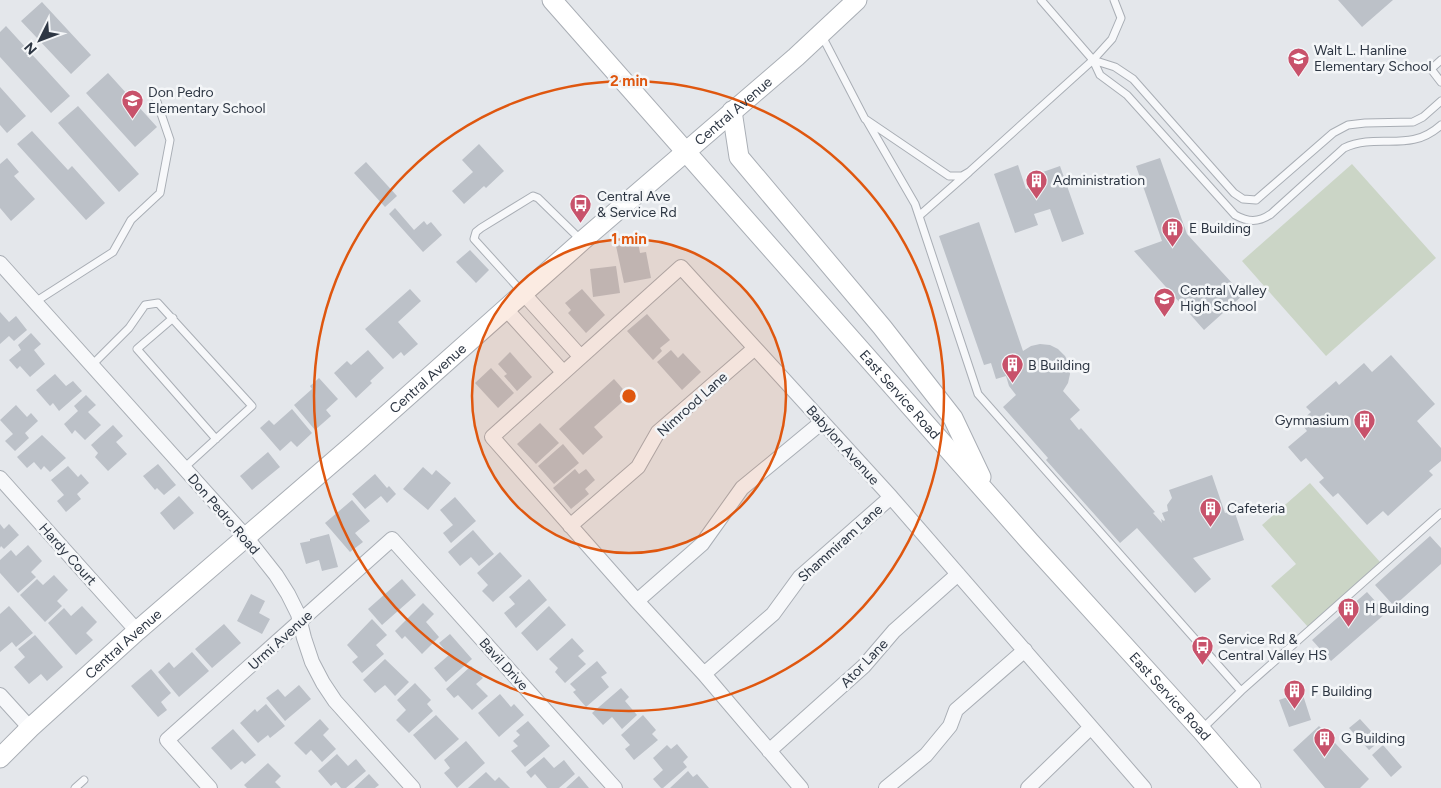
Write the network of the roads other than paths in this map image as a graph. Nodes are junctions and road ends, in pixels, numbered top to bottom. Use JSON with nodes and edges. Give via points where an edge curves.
{"nodes":[{"id":1,"x":552,"y":0,"type":"edge"},
{"id":2,"x":857,"y":0,"type":"edge"},
{"id":3,"x":1041,"y":0,"type":"edge"},
{"id":4,"x":1114,"y":0,"type":"edge"},
{"id":5,"x":820,"y":34,"type":"junction"},
{"id":6,"x":1093,"y":60,"type":"junction"},
{"id":7,"x":1441,"y":60,"type":"edge"},
{"id":8,"x":1441,"y":82,"type":"edge"},
{"id":9,"x":154,"y":93,"type":"dead end"},
{"id":10,"x":1441,"y":102,"type":"edge"},
{"id":11,"x":732,"y":111,"type":"junction"},
{"id":12,"x":865,"y":119,"type":"junction"},
{"id":13,"x":1441,"y":125,"type":"edge"},
{"id":14,"x":686,"y":152,"type":"junction"},
{"id":15,"x":968,"y":172,"type":"junction"},
{"id":16,"x":919,"y":216,"type":"junction"},
{"id":17,"x":582,"y":241,"type":"junction"},
{"id":18,"x":0,"y":263,"type":"edge"},
{"id":19,"x":523,"y":293,"type":"junction"},
{"id":20,"x":35,"y":302,"type":"junction"},
{"id":21,"x":505,"y":308,"type":"junction"},
{"id":22,"x":172,"y":318,"type":"junction"},
{"id":23,"x":755,"y":348,"type":"junction"},
{"id":24,"x":580,"y":356,"type":"junction"},
{"id":25,"x":92,"y":365,"type":"junction"},
{"id":26,"x":563,"y":372,"type":"junction"},
{"id":27,"x":822,"y":422,"type":"junction"},
{"id":28,"x":216,"y":439,"type":"junction"},
{"id":29,"x":184,"y":468,"type":"junction"},
{"id":30,"x":0,"y":478,"type":"edge"},
{"id":31,"x":891,"y":497,"type":"junction"},
{"id":32,"x":990,"y":497,"type":"junction"},
{"id":33,"x":1441,"y":513,"type":"edge"},
{"id":34,"x":570,"y":526,"type":"junction"},
{"id":35,"x":246,"y":537,"type":"junction"},
{"id":36,"x":392,"y":539,"type":"joint"},
{"id":37,"x":958,"y":574,"type":"junction"},
{"id":38,"x":637,"y":601,"type":"junction"},
{"id":39,"x":300,"y":622,"type":"junction"},
{"id":40,"x":137,"y":631,"type":"junction"},
{"id":41,"x":1025,"y":650,"type":"junction"},
{"id":42,"x":704,"y":674,"type":"junction"},
{"id":43,"x":1241,"y":691,"type":"junction"},
{"id":44,"x":0,"y":695,"type":"edge"},
{"id":45,"x":1091,"y":727,"type":"junction"},
{"id":46,"x":30,"y":728,"type":"junction"},
{"id":47,"x":1201,"y":730,"type":"junction"},
{"id":48,"x":769,"y":751,"type":"junction"},
{"id":49,"x":0,"y":758,"type":"edge"},
{"id":50,"x":84,"y":780,"type":"dead end"},
{"id":51,"x":74,"y":788,"type":"edge"},
{"id":52,"x":210,"y":788,"type":"edge"},
{"id":53,"x":413,"y":788,"type":"edge"},
{"id":54,"x":615,"y":788,"type":"edge"},
{"id":55,"x":801,"y":788,"type":"edge"},
{"id":56,"x":886,"y":788,"type":"edge"},
{"id":57,"x":1028,"y":788,"type":"edge"},
{"id":58,"x":1144,"y":788,"type":"edge"},
{"id":59,"x":1251,"y":788,"type":"edge"}],
"edges":[{"from":1,"to":14,"type":"street","name":"East Service Road"},
{"from":2,"to":5,"type":"street","name":"Central Avenue"},
{"from":3,"to":6,"type":"lane"},
{"from":4,"to":6,"type":"lane","via":[[1122,18],[1112,39]]},
{"from":5,"to":11,"type":"street","name":"Central Avenue"},
{"from":5,"to":12,"type":"lane"},
{"from":6,"to":10,"type":"lane","via":[[1115,67],[1133,79],[1234,193],[1243,199],[1256,200],[1333,133],[1348,125],[1413,122],[1423,118]]},
{"from":6,"to":13,"type":"lane","via":[[1100,75],[1127,94],[1235,215],[1244,220],[1263,220],[1344,148],[1367,141],[1412,141]]},
{"from":6,"to":15,"type":"lane"},
{"from":7,"to":8,"type":"lane","via":[[1431,68]]},
{"from":9,"to":20,"type":"lane","via":[[170,140],[160,193],[131,220],[113,252]]},
{"from":11,"to":14,"type":"street","name":"Central Avenue"},
{"from":11,"to":32,"type":"street","via":[[739,157],[882,327],[953,418]]},
{"from":12,"to":15,"type":"lane","via":[[949,176],[962,176]]},
{"from":12,"to":16,"type":"lane"},
{"from":14,"to":17,"type":"street","name":"Central Avenue"},
{"from":14,"to":32,"type":"street","name":"East Service Road"},
{"from":15,"to":16,"type":"lane"},
{"from":16,"to":43,"type":"lane","via":[[978,394]]},
{"from":17,"to":19,"type":"street","name":"Central Avenue"},
{"from":17,"to":19,"type":"lane","via":[[533,196],[476,232],[474,239]]},
{"from":18,"to":20,"type":"street","name":"Don Pedro Road"},
{"from":19,"to":21,"type":"street","name":"Central Avenue"},
{"from":19,"to":24,"type":"street"},
{"from":20,"to":25,"type":"street","name":"Don Pedro Road"},
{"from":21,"to":26,"type":"street"},
{"from":21,"to":35,"type":"street","name":"Central Avenue"},
{"from":22,"to":25,"type":"lane","via":[[158,303],[144,304],[129,328]]},
{"from":22,"to":28,"type":"lane","via":[[137,350]]},
{"from":22,"to":28,"type":"lane","via":[[252,406]]},
{"from":23,"to":24,"type":"street","name":"Babylon Avenue","via":[[681,267]]},
{"from":23,"to":27,"type":"street","name":"Babylon Avenue"},
{"from":23,"to":34,"type":"street","name":"Nimrood Lane","via":[[658,432],[638,467]]},
{"from":24,"to":26,"type":"street","name":"Babylon Avenue"},
{"from":25,"to":29,"type":"street","name":"Don Pedro Road"},
{"from":26,"to":34,"type":"street","name":"Babylon Avenue","via":[[492,436]]},
{"from":27,"to":31,"type":"street","name":"Babylon Avenue"},
{"from":27,"to":38,"type":"street","via":[[742,488],[702,544]]},
{"from":28,"to":29,"type":"lane"},
{"from":29,"to":35,"type":"street","name":"Don Pedro Road"},
{"from":30,"to":40,"type":"street","name":"Hardy Court"},
{"from":31,"to":37,"type":"street","name":"Babylon Avenue"},
{"from":31,"to":42,"type":"street","name":"Shammiram Lane","via":[[800,577],[773,614]]},
{"from":32,"to":47,"type":"street","name":"East Service Road"},
{"from":33,"to":43,"type":"lane"},
{"from":34,"to":38,"type":"street","name":"Babylon Avenue"},
{"from":35,"to":39,"type":"street","name":"Don Pedro Road","via":[[276,575]]},
{"from":35,"to":40,"type":"street","name":"Central Avenue"},
{"from":36,"to":39,"type":"street","name":"Urmi Avenue"},
{"from":36,"to":54,"type":"street","name":"Bavil Drive"},
{"from":37,"to":41,"type":"street","name":"Babylon Avenue"},
{"from":37,"to":48,"type":"street","name":"Ator Lane","via":[[894,631],[864,666]]},
{"from":38,"to":42,"type":"street","name":"Babylon Avenue"},
{"from":39,"to":52,"type":"street","name":"Urmi Avenue","via":[[167,740]]},
{"from":39,"to":53,"type":"street","name":"Don Pedro Road","via":[[312,662],[335,701]]},
{"from":40,"to":46,"type":"street","name":"Central Avenue"},
{"from":41,"to":45,"type":"street","name":"Babylon Avenue"},
{"from":41,"to":56,"type":"street","via":[[956,710],[950,726],[926,755]]},
{"from":42,"to":48,"type":"street","name":"Babylon Avenue"},
{"from":43,"to":47,"type":"lane"},
{"from":44,"to":46,"type":"street"},
{"from":45,"to":57,"type":"street"},
{"from":45,"to":58,"type":"street","name":"Babylon Avenue"},
{"from":46,"to":49,"type":"street","name":"Central Avenue"},
{"from":47,"to":59,"type":"street","name":"East Service Road"},
{"from":48,"to":55,"type":"street","name":"Babylon Avenue"},
{"from":50,"to":51,"type":"lane"}]}
